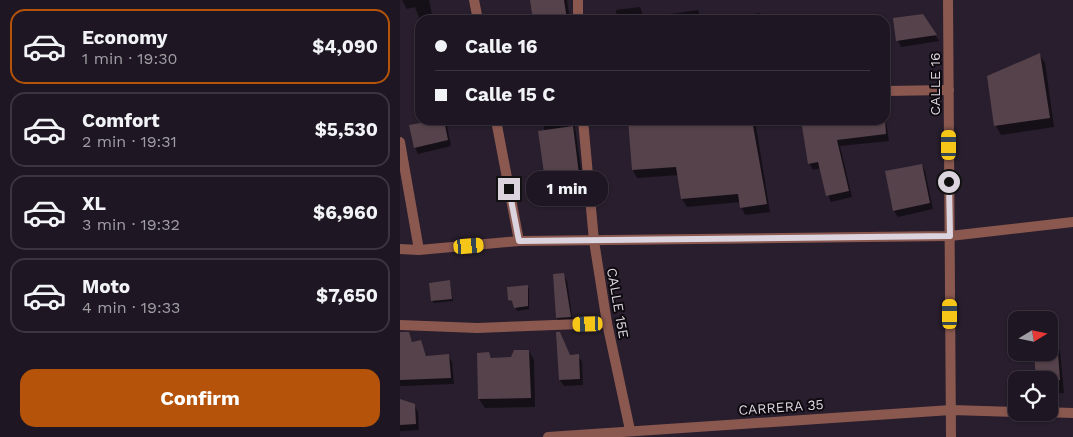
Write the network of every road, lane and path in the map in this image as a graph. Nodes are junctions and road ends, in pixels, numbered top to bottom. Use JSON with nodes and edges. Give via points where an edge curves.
{"nodes":[{"id":1,"x":474,"y":0,"type":"edge"},
{"id":2,"x":578,"y":0,"type":"edge"},
{"id":3,"x":948,"y":0,"type":"edge"},
{"id":4,"x":477,"y":15,"type":"edge"},
{"id":5,"x":578,"y":15,"type":"edge"},
{"id":6,"x":949,"y":90,"type":"junction"},
{"id":7,"x":890,"y":91,"type":"edge"},
{"id":8,"x":497,"y":125,"type":"edge"},
{"id":9,"x":582,"y":125,"type":"edge"},
{"id":10,"x":400,"y":142,"type":"edge"},
{"id":11,"x":1073,"y":222,"type":"edge"},
{"id":12,"x":950,"y":236,"type":"junction"},
{"id":13,"x":519,"y":241,"type":"junction"},
{"id":14,"x":594,"y":241,"type":"junction"},
{"id":15,"x":400,"y":250,"type":"edge"},
{"id":16,"x":419,"y":250,"type":"junction"},
{"id":17,"x":607,"y":323,"type":"junction"},
{"id":18,"x":400,"y":325,"type":"edge"},
{"id":19,"x":951,"y":410,"type":"junction"},
{"id":20,"x":1008,"y":412,"type":"edge"},
{"id":21,"x":1058,"y":413,"type":"edge"},
{"id":22,"x":1073,"y":413,"type":"edge"},
{"id":23,"x":630,"y":430,"type":"junction"},
{"id":24,"x":656,"y":433,"type":"edge"},
{"id":25,"x":548,"y":437,"type":"edge"},
{"id":26,"x":951,"y":437,"type":"edge"}],
"edges":[{"from":1,"to":4,"type":"street"},
{"from":2,"to":5,"type":"street"},
{"from":3,"to":6,"type":"street","name":"CALLE 16"},
{"from":6,"to":7,"type":"street"},
{"from":6,"to":12,"type":"street","name":"CALLE 16"},
{"from":8,"to":13,"type":"street"},
{"from":9,"to":14,"type":"street","name":"CALLE 15E"},
{"from":10,"to":16,"type":"street"},
{"from":11,"to":12,"type":"street"},
{"from":12,"to":14,"type":"street"},
{"from":12,"to":19,"type":"street","name":"CALLE 16"},
{"from":13,"to":14,"type":"street"},
{"from":13,"to":16,"type":"street"},
{"from":14,"to":17,"type":"street","name":"CALLE 15E"},
{"from":15,"to":16,"type":"street"},
{"from":17,"to":18,"type":"street","via":[[477,328]]},
{"from":17,"to":23,"type":"street","name":"CALLE 15E"},
{"from":19,"to":20,"type":"street","name":"CARRERA 35"},
{"from":19,"to":24,"type":"street","name":"CARRERA 35"},
{"from":19,"to":26,"type":"street","name":"CALLE 16"},
{"from":21,"to":22,"type":"street"},
{"from":23,"to":24,"type":"street","name":"CARRERA 35"},
{"from":23,"to":25,"type":"street","name":"CARRERA 35"}]}
